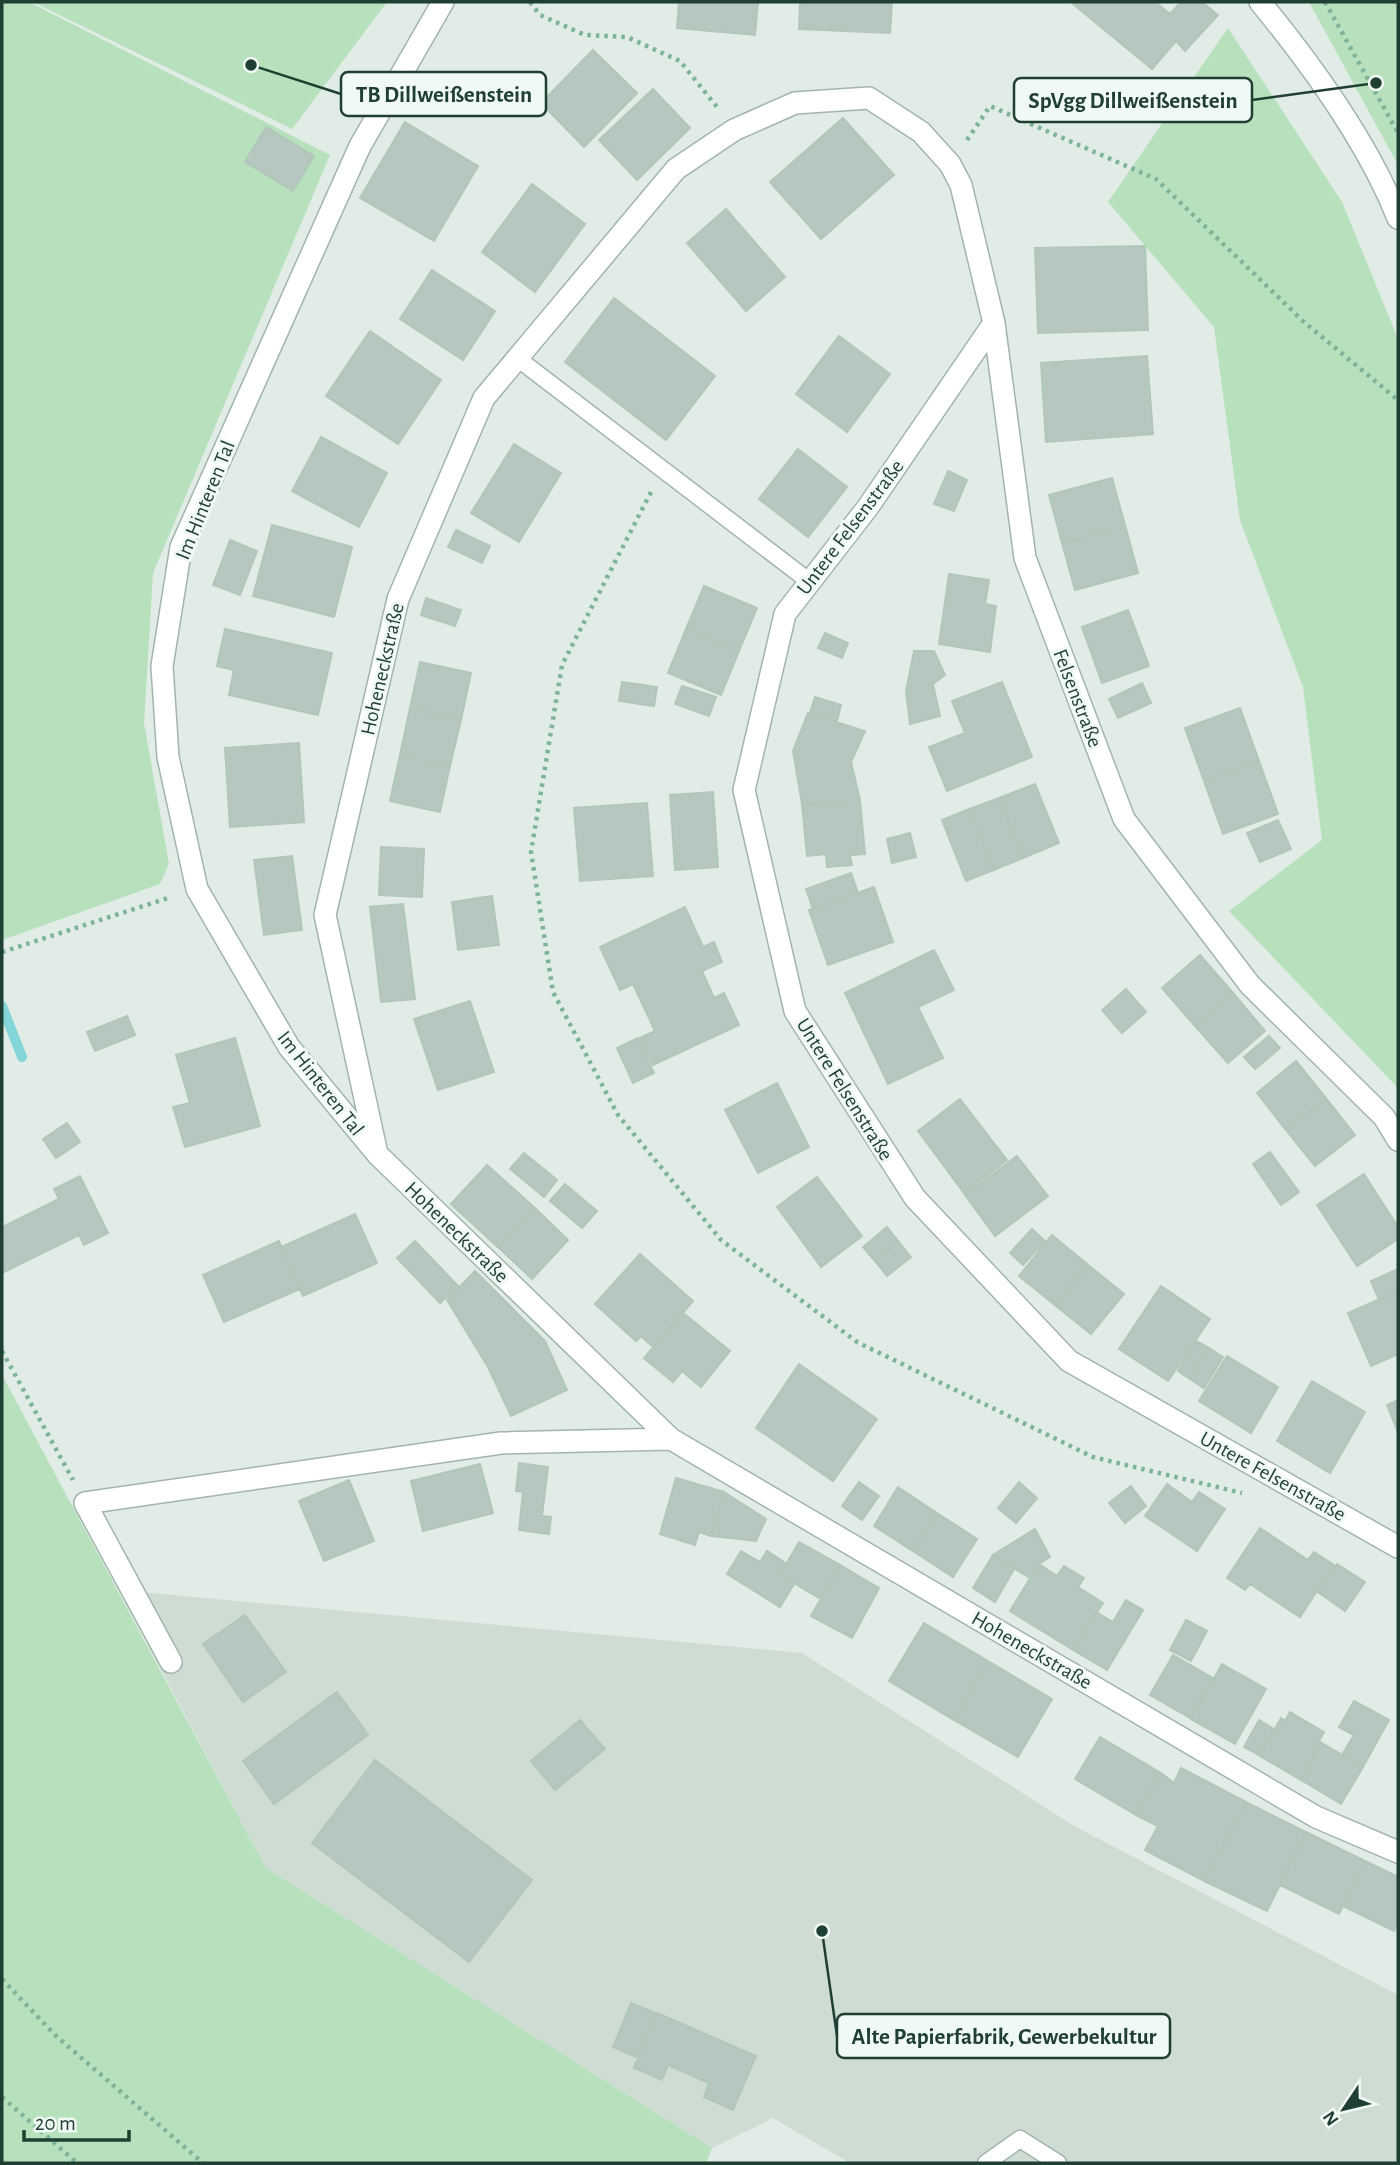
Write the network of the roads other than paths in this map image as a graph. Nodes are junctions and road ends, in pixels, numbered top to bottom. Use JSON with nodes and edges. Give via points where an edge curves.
{"nodes":[{"id":1,"x":443,"y":2,"type":"edge"},
{"id":2,"x":1260,"y":2,"type":"edge"},
{"id":3,"x":950,"y":164,"type":"joint"},
{"id":4,"x":1398,"y":218,"type":"edge"},
{"id":5,"x":994,"y":323,"type":"junction"},
{"id":6,"x":517,"y":358,"type":"junction"},
{"id":7,"x":810,"y":582,"type":"junction"},
{"id":8,"x":1398,"y":1140,"type":"edge"},
{"id":9,"x":377,"y":1154,"type":"junction"},
{"id":10,"x":671,"y":1439,"type":"junction"},
{"id":11,"x":1398,"y":1547,"type":"edge"},
{"id":12,"x":171,"y":1662,"type":"dead end"},
{"id":13,"x":1398,"y":1852,"type":"edge"},
{"id":14,"x":986,"y":2163,"type":"edge"},
{"id":15,"x":1058,"y":2163,"type":"edge"}],
"edges":[{"from":1,"to":9,"type":"street","name":"Im Hinteren Tal","via":[[359,146],[181,547],[162,666],[167,757],[197,889],[289,1047]]},
{"from":2,"to":4,"type":"street","via":[[1384,182]]},
{"from":3,"to":5,"type":"street","name":"Felsenstraße","via":[[961,185]]},
{"from":3,"to":6,"type":"street","name":"Hoheneckstraße","via":[[921,132],[869,98],[795,103],[734,130],[676,169]]},
{"from":5,"to":7,"type":"street","name":"Untere Felsenstraße","via":[[868,507]]},
{"from":5,"to":8,"type":"street","name":"Felsenstraße","via":[[1025,558],[1124,819],[1250,985],[1384,1116]]},
{"from":6,"to":7,"type":"lane"},
{"from":6,"to":9,"type":"street","name":"Hoheneckstraße","via":[[484,398],[398,599],[325,915]]},
{"from":7,"to":11,"type":"street","name":"Untere Felsenstraße","via":[[785,614],[744,790],[795,1011],[915,1199],[1069,1361]]},
{"from":9,"to":10,"type":"street","name":"Hoheneckstraße"},
{"from":10,"to":12,"type":"street","via":[[501,1443],[85,1503]]},
{"from":10,"to":13,"type":"street","name":"Hoheneckstraße","via":[[1316,1817]]},
{"from":14,"to":15,"type":"lane","via":[[1020,2139]]}]}
